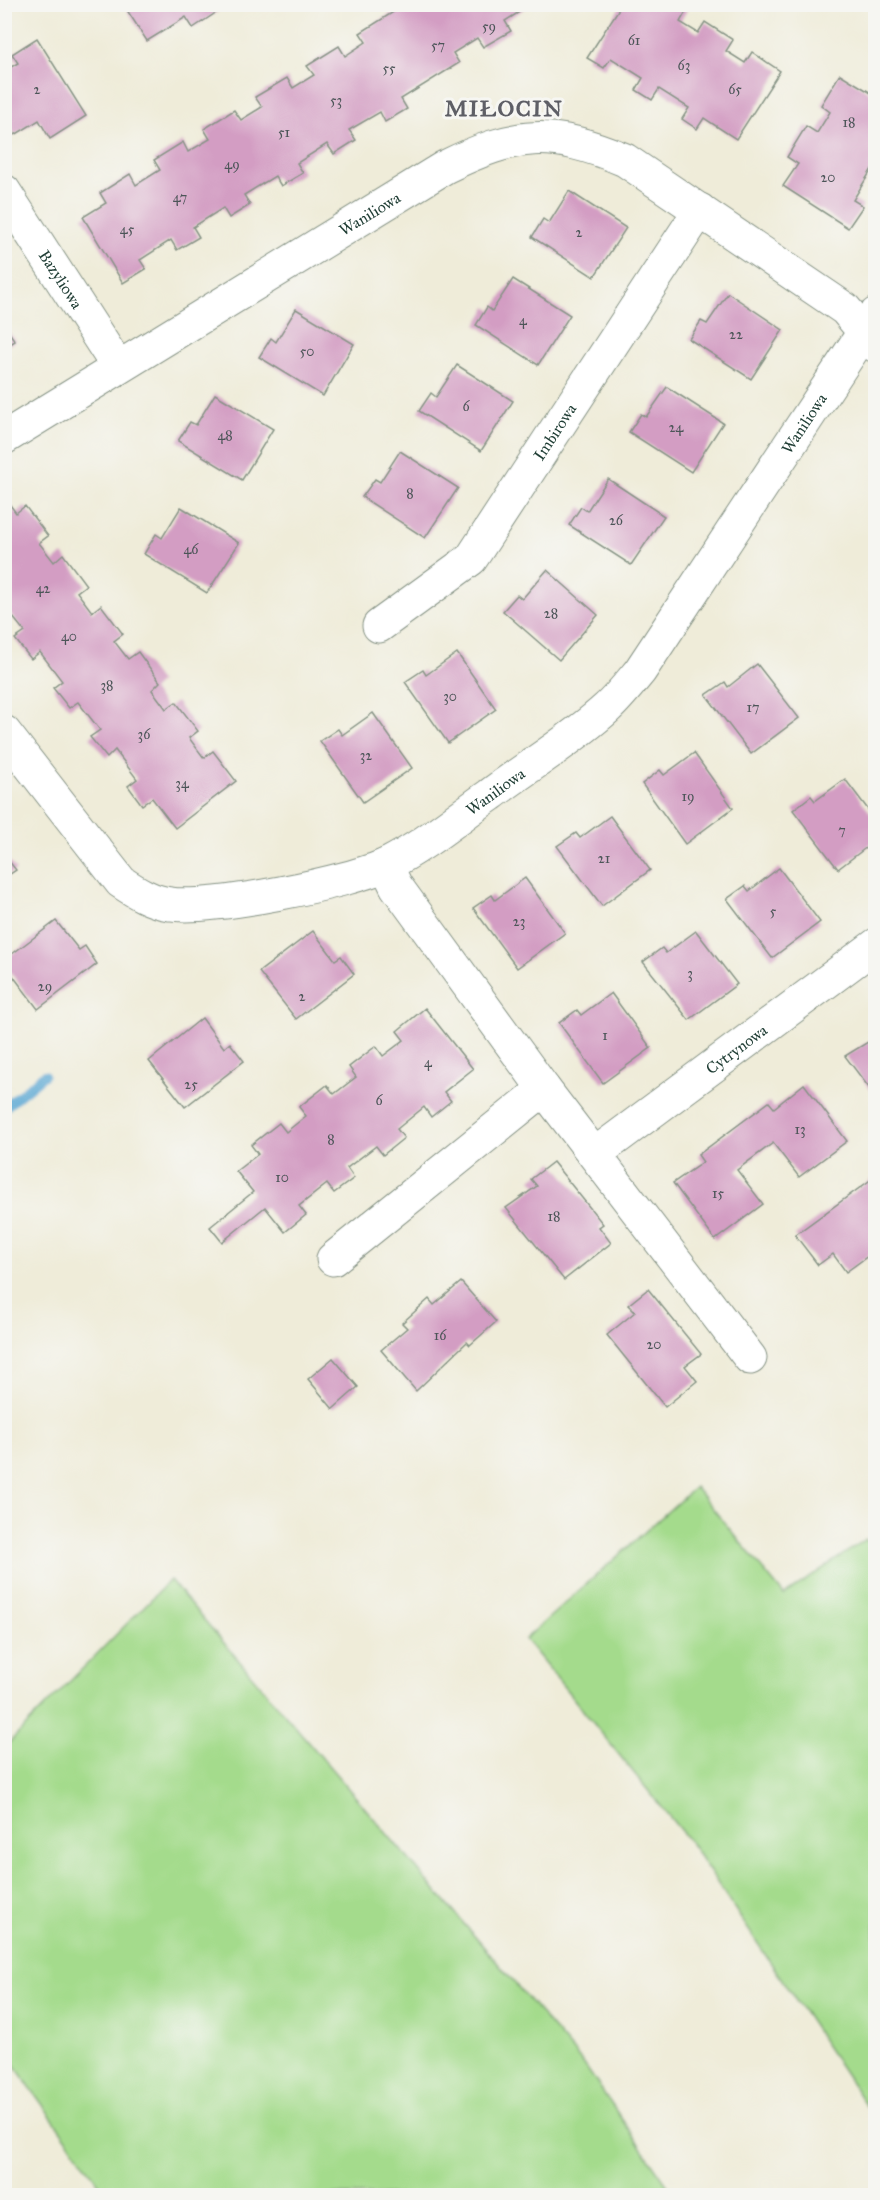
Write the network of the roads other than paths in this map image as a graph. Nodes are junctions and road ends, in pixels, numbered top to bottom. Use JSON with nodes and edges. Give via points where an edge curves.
{"nodes":[{"id":1,"x":4,"y":191,"type":"edge"},
{"id":2,"x":700,"y":210,"type":"junction"},
{"id":3,"x":872,"y":330,"type":"edge"},
{"id":4,"x":118,"y":367,"type":"junction"},
{"id":5,"x":4,"y":438,"type":"edge"},
{"id":6,"x":379,"y":626,"type":"dead end"},
{"id":7,"x":4,"y":732,"type":"edge"},
{"id":8,"x":386,"y":865,"type":"junction"},
{"id":9,"x":876,"y":945,"type":"edge"},
{"id":10,"x":544,"y":1089,"type":"junction"},
{"id":11,"x":595,"y":1154,"type":"junction"},
{"id":12,"x":333,"y":1259,"type":"dead end"},
{"id":13,"x":750,"y":1358,"type":"dead end"}],
"edges":[{"from":1,"to":4,"type":"street","name":"Bazyliowa"},
{"from":2,"to":3,"type":"street","name":"Waniliowa"},
{"from":2,"to":4,"type":"street","name":"Waniliowa","via":[[625,160],[588,145],[547,137],[483,148],[444,166]]},
{"from":2,"to":6,"type":"street","name":"Imbirowa","via":[[471,559]]},
{"from":3,"to":8,"type":"street","name":"Waniliowa","via":[[620,695],[607,709],[415,849]]},
{"from":4,"to":5,"type":"street","name":"Waniliowa"},
{"from":7,"to":8,"type":"street","name":"Waniliowa","via":[[114,874],[145,897],[195,906],[317,885]]},
{"from":8,"to":10,"type":"street","via":[[396,886]]},
{"from":9,"to":11,"type":"street","name":"Cytrynowa"},
{"from":10,"to":11,"type":"street"},
{"from":10,"to":12,"type":"street"},
{"from":11,"to":13,"type":"street"}]}
